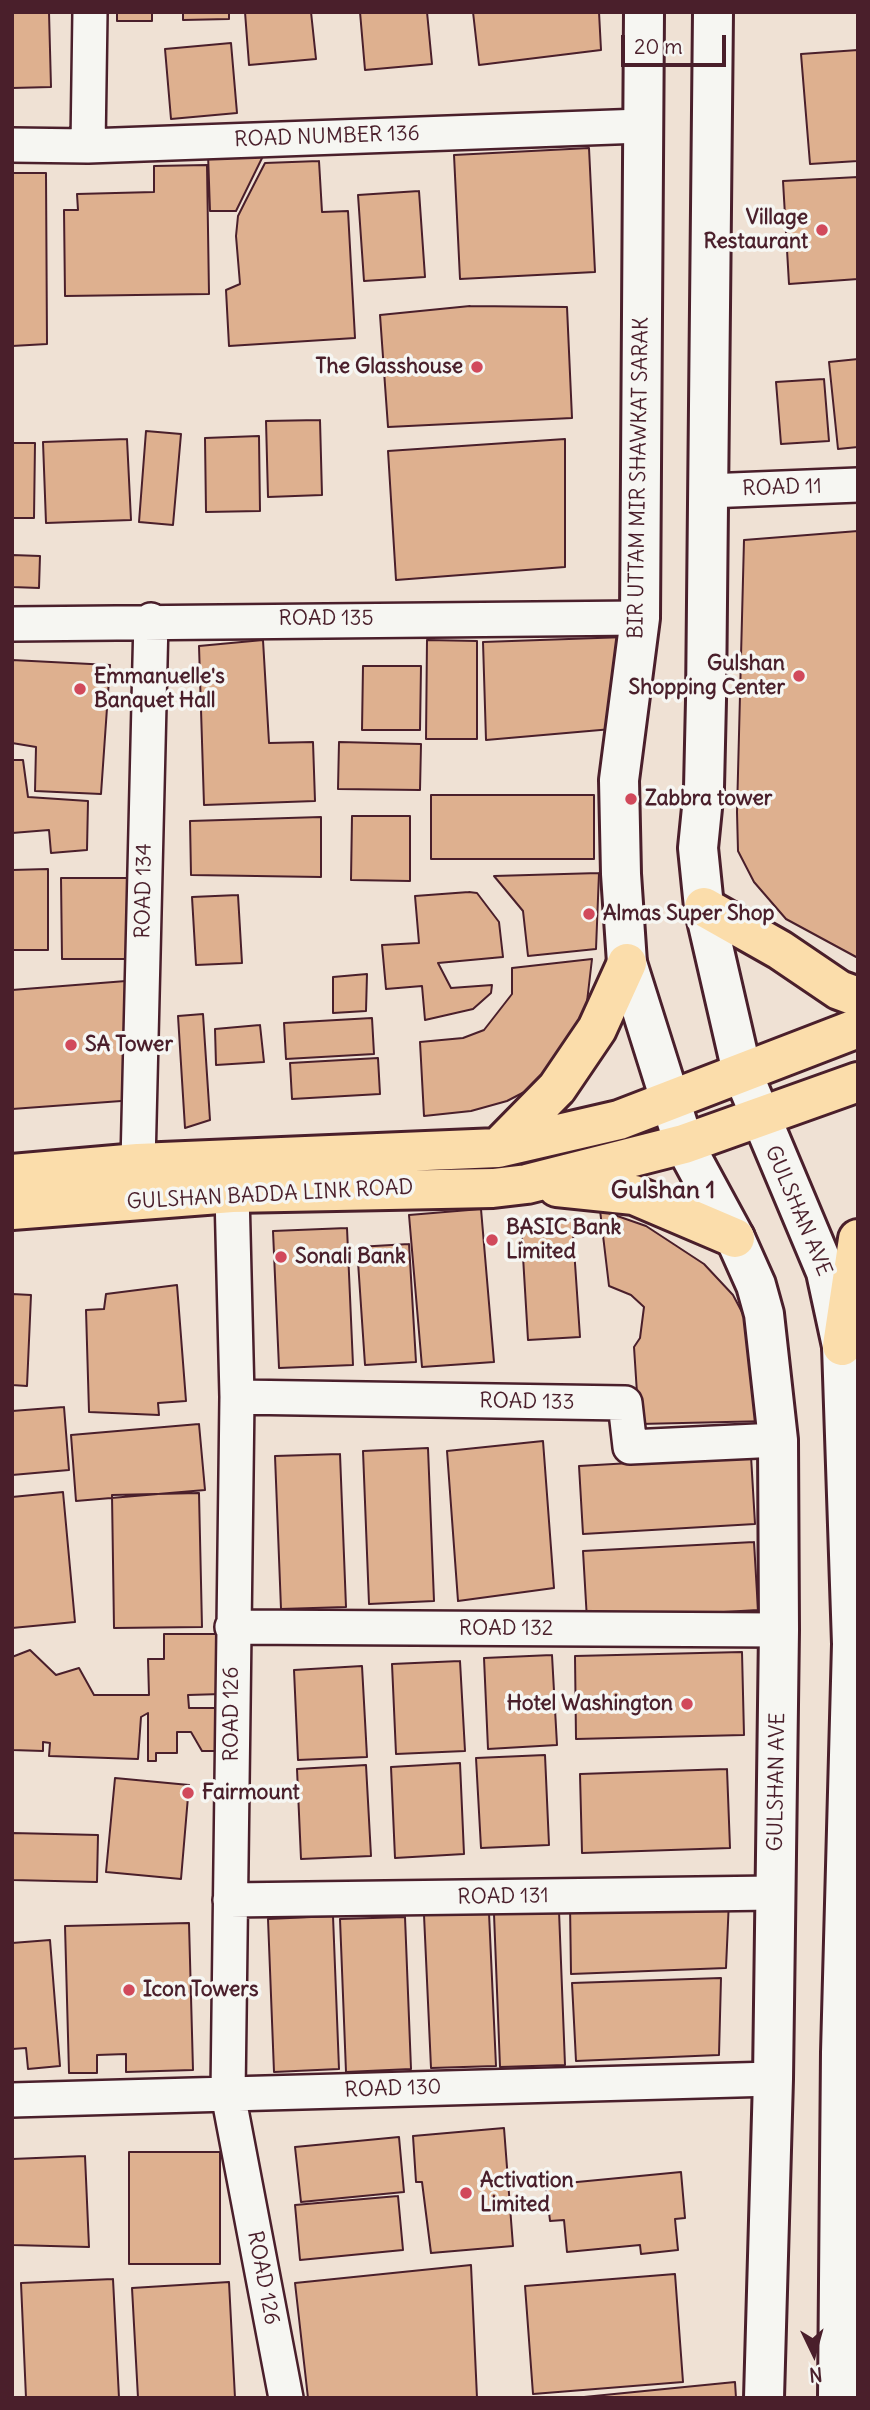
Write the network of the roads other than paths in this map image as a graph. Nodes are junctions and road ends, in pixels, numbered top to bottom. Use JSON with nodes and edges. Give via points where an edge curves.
{"nodes":[{"id":1,"x":90,"y":12,"type":"edge"},
{"id":2,"x":644,"y":12,"type":"edge"},
{"id":3,"x":714,"y":12,"type":"edge"},
{"id":4,"x":642,"y":126,"type":"junction"},
{"id":5,"x":12,"y":145,"type":"edge"},
{"id":6,"x":88,"y":146,"type":"junction"},
{"id":7,"x":858,"y":485,"type":"edge"},
{"id":8,"x":707,"y":491,"type":"junction"},
{"id":9,"x":640,"y":618,"type":"junction"},
{"id":10,"x":151,"y":620,"type":"junction"},
{"id":11,"x":12,"y":624,"type":"edge"},
{"id":12,"x":704,"y":907,"type":"junction"},
{"id":13,"x":627,"y":964,"type":"junction"},
{"id":14,"x":858,"y":997,"type":"edge"},
{"id":15,"x":858,"y":1028,"type":"edge"},
{"id":16,"x":742,"y":1072,"type":"junction"},
{"id":17,"x":858,"y":1082,"type":"edge"},
{"id":18,"x":670,"y":1100,"type":"junction"},
{"id":19,"x":758,"y":1117,"type":"junction"},
{"id":20,"x":684,"y":1144,"type":"junction"},
{"id":21,"x":498,"y":1148,"type":"junction"},
{"id":22,"x":138,"y":1163,"type":"junction"},
{"id":23,"x":12,"y":1174,"type":"edge"},
{"id":24,"x":527,"y":1184,"type":"junction"},
{"id":25,"x":232,"y":1193,"type":"junction"},
{"id":26,"x":12,"y":1210,"type":"edge"},
{"id":27,"x":735,"y":1238,"type":"junction"},
{"id":28,"x":858,"y":1239,"type":"edge"},
{"id":29,"x":842,"y":1346,"type":"junction"},
{"id":30,"x":237,"y":1397,"type":"junction"},
{"id":31,"x":778,"y":1440,"type":"junction"},
{"id":32,"x":232,"y":1627,"type":"junction"},
{"id":33,"x":779,"y":1630,"type":"junction"},
{"id":34,"x":855,"y":1644,"type":"edge"},
{"id":35,"x":775,"y":1894,"type":"junction"},
{"id":36,"x":230,"y":1900,"type":"junction"},
{"id":37,"x":849,"y":2051,"type":"edge"},
{"id":38,"x":773,"y":2078,"type":"junction"},
{"id":39,"x":228,"y":2094,"type":"junction"},
{"id":40,"x":12,"y":2100,"type":"edge"},
{"id":41,"x":286,"y":2398,"type":"edge"},
{"id":42,"x":764,"y":2398,"type":"edge"},
{"id":43,"x":838,"y":2398,"type":"edge"}],
"edges":[{"from":1,"to":6,"type":"street"},
{"from":2,"to":4,"type":"main road","name":"BIR UTTAM MIR SHAWKAT SARAK"},
{"from":3,"to":8,"type":"main road"},
{"from":4,"to":6,"type":"street","name":"ROAD NUMBER 136"},
{"from":4,"to":9,"type":"main road","name":"BIR UTTAM MIR SHAWKAT SARAK"},
{"from":5,"to":6,"type":"street","name":"ROAD NUMBER 136"},
{"from":7,"to":8,"type":"street","name":"ROAD 11"},
{"from":8,"to":12,"type":"main road","via":[[704,788],[698,848]]},
{"from":9,"to":10,"type":"street","name":"ROAD 135"},
{"from":9,"to":13,"type":"main road","name":"BIR UTTAM MIR SHAWKAT SARAK","via":[[619,780]]},
{"from":10,"to":11,"type":"street","name":"ROAD 135"},
{"from":10,"to":22,"type":"street","name":"ROAD 134"},
{"from":12,"to":14,"type":"main road","via":[[839,990]]},
{"from":12,"to":16,"type":"main road"},
{"from":13,"to":18,"type":"main road","name":"BIR UTTAM MIR SHAWKAT SARAK"},
{"from":13,"to":21,"type":"main road","via":[[597,1029],[557,1088]]},
{"from":15,"to":16,"type":"main road","name":"GULSHAN BADDA LINK ROAD"},
{"from":16,"to":18,"type":"main road","name":"GULSHAN BADDA LINK ROAD"},
{"from":16,"to":19,"type":"main road"},
{"from":17,"to":19,"type":"main road"},
{"from":18,"to":20,"type":"main road","name":"BIR UTTAM MIR SHAWKAT SARAK"},
{"from":18,"to":21,"type":"main road","name":"GULSHAN BADDA LINK ROAD","via":[[619,1120]]},
{"from":19,"to":20,"type":"main road"},
{"from":19,"to":29,"type":"main road","name":"GULSHAN AVE","via":[[825,1272]]},
{"from":20,"to":24,"type":"main road"},
{"from":20,"to":27,"type":"main road","name":"GULSHAN AVE"},
{"from":21,"to":22,"type":"main road","name":"GULSHAN BADDA LINK ROAD"},
{"from":22,"to":23,"type":"main road","name":"GULSHAN BADDA LINK ROAD"},
{"from":24,"to":25,"type":"main road","name":"GULSHAN BADDA LINK ROAD"},
{"from":24,"to":27,"type":"main road","via":[[634,1195]]},
{"from":25,"to":26,"type":"main road","name":"GULSHAN BADDA LINK ROAD"},
{"from":25,"to":30,"type":"street","name":"ROAD 126"},
{"from":27,"to":31,"type":"main road","name":"GULSHAN AVE","via":[[764,1314]]},
{"from":28,"to":29,"type":"main road"},
{"from":29,"to":34,"type":"main road","name":"GULSHAN AVE"},
{"from":30,"to":31,"type":"street","name":"ROAD 133","via":[[625,1403],[630,1447]]},
{"from":30,"to":32,"type":"street","name":"ROAD 126"},
{"from":31,"to":33,"type":"main road","name":"GULSHAN AVE"},
{"from":32,"to":33,"type":"street","name":"ROAD 132"},
{"from":32,"to":36,"type":"street","name":"ROAD 126"},
{"from":33,"to":35,"type":"main road","name":"GULSHAN AVE"},
{"from":34,"to":37,"type":"main road","name":"GULSHAN AVE"},
{"from":35,"to":36,"type":"street","name":"ROAD 131"},
{"from":35,"to":38,"type":"main road","name":"GULSHAN AVE"},
{"from":36,"to":39,"type":"street","name":"ROAD 126"},
{"from":37,"to":43,"type":"main road","name":"GULSHAN AVE"},
{"from":38,"to":39,"type":"street","name":"ROAD 130"},
{"from":38,"to":42,"type":"main road","name":"GULSHAN AVE"},
{"from":39,"to":40,"type":"street","name":"ROAD 130"},
{"from":39,"to":41,"type":"street","name":"ROAD 126"}]}
